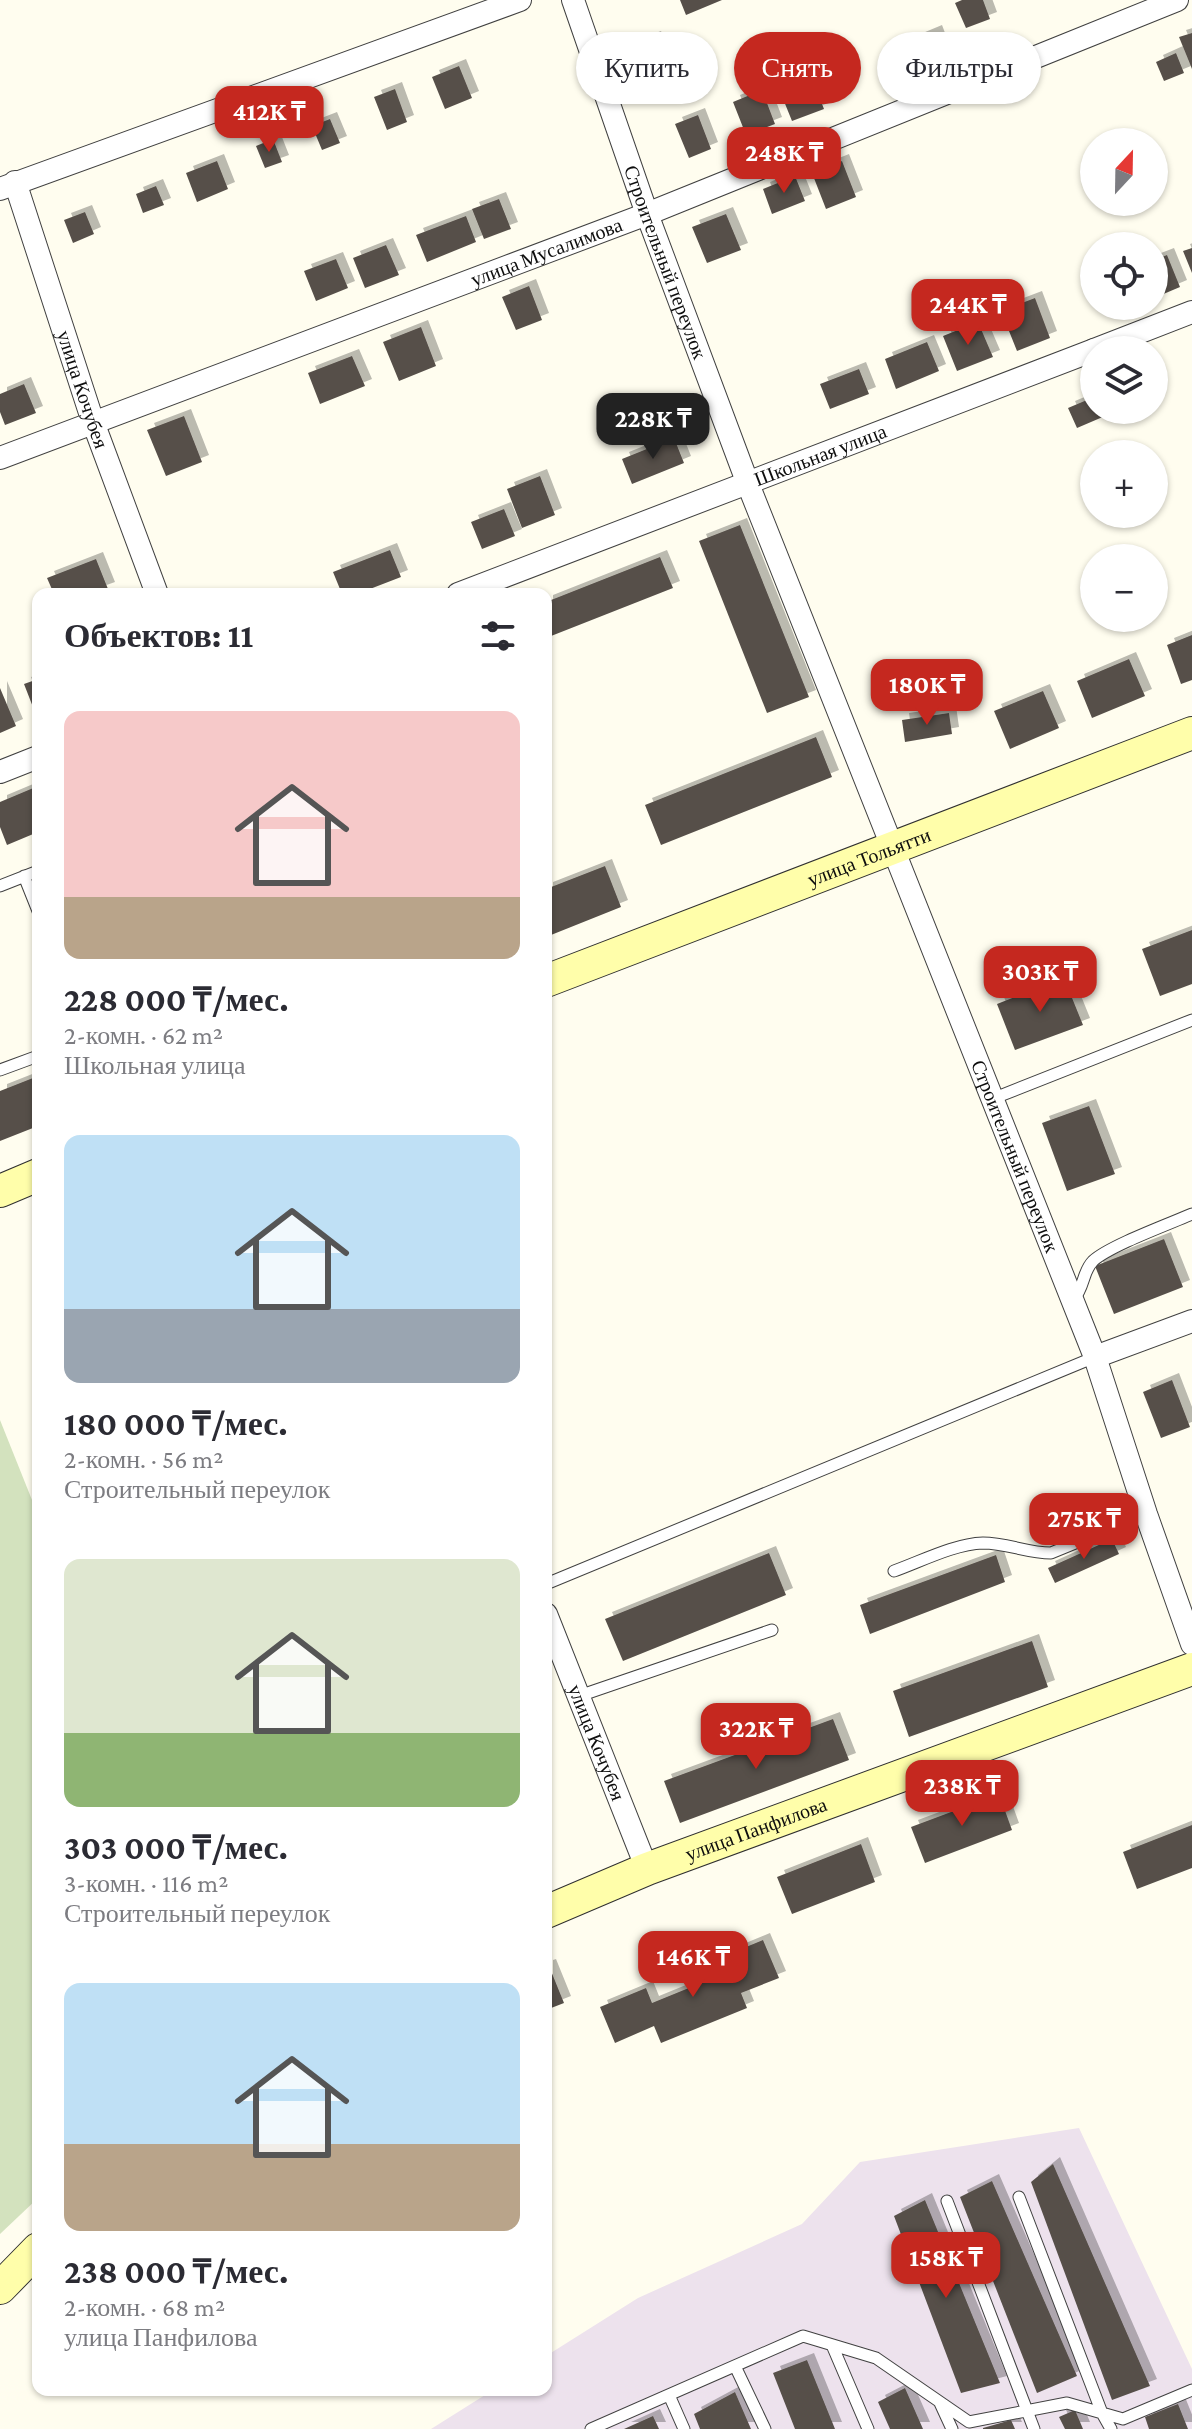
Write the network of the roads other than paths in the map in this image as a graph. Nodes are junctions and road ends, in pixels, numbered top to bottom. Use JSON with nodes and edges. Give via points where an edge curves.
{"nodes":[{"id":1,"x":520,"y":0,"type":"edge"},
{"id":2,"x":573,"y":0,"type":"edge"},
{"id":3,"x":1177,"y":0,"type":"edge"},
{"id":4,"x":7,"y":186,"type":"edge"},
{"id":5,"x":647,"y":214,"type":"junction"},
{"id":6,"x":1192,"y":312,"type":"edge"},
{"id":7,"x":1130,"y":336,"type":"edge"},
{"id":8,"x":1080,"y":355,"type":"edge"},
{"id":9,"x":93,"y":422,"type":"junction"},
{"id":10,"x":0,"y":458,"type":"edge"},
{"id":11,"x":748,"y":484,"type":"junction"},
{"id":12,"x":155,"y":588,"type":"edge"},
{"id":13,"x":474,"y":588,"type":"edge"},
{"id":14,"x":1192,"y":733,"type":"edge"},
{"id":15,"x":32,"y":759,"type":"edge"},
{"id":16,"x":0,"y":772,"type":"edge"},
{"id":17,"x":892,"y":847,"type":"junction"},
{"id":18,"x":32,"y":873,"type":"edge"},
{"id":19,"x":24,"y":876,"type":"junction"},
{"id":20,"x":0,"y":886,"type":"edge"},
{"id":21,"x":32,"y":896,"type":"edge"},
{"id":22,"x":552,"y":979,"type":"edge"},
{"id":23,"x":1192,"y":1020,"type":"edge"},
{"id":24,"x":32,"y":1058,"type":"edge"},
{"id":25,"x":0,"y":1070,"type":"edge"},
{"id":26,"x":992,"y":1099,"type":"junction"},
{"id":27,"x":32,"y":1178,"type":"edge"},
{"id":28,"x":0,"y":1191,"type":"edge"},
{"id":29,"x":1192,"y":1214,"type":"edge"},
{"id":30,"x":1073,"y":1300,"type":"junction"},
{"id":31,"x":1192,"y":1321,"type":"edge"},
{"id":32,"x":1095,"y":1357,"type":"junction"},
{"id":33,"x":1146,"y":1514,"type":"junction"},
{"id":34,"x":894,"y":1571,"type":"dead end"},
{"id":35,"x":552,"y":1582,"type":"edge"},
{"id":36,"x":552,"y":1629,"type":"edge"},
{"id":37,"x":772,"y":1630,"type":"dead end"},
{"id":38,"x":1192,"y":1644,"type":"edge"},
{"id":39,"x":1192,"y":1669,"type":"edge"},
{"id":40,"x":579,"y":1696,"type":"junction"},
{"id":41,"x":647,"y":1869,"type":"junction"},
{"id":42,"x":552,"y":1909,"type":"edge"},
{"id":43,"x":1019,"y":2197,"type":"dead end"},
{"id":44,"x":947,"y":2201,"type":"dead end"},
{"id":45,"x":32,"y":2255,"type":"edge"},
{"id":46,"x":0,"y":2288,"type":"edge"},
{"id":47,"x":832,"y":2345,"type":"junction"},
{"id":48,"x":735,"y":2366,"type":"junction"},
{"id":49,"x":1192,"y":2390,"type":"edge"},
{"id":50,"x":669,"y":2395,"type":"junction"},
{"id":51,"x":940,"y":2402,"type":"junction"},
{"id":52,"x":1026,"y":2411,"type":"junction"},
{"id":53,"x":1102,"y":2413,"type":"junction"},
{"id":54,"x":591,"y":2429,"type":"edge"},
{"id":55,"x":684,"y":2429,"type":"edge"},
{"id":56,"x":765,"y":2429,"type":"edge"},
{"id":57,"x":868,"y":2429,"type":"edge"},
{"id":58,"x":952,"y":2429,"type":"edge"},
{"id":59,"x":1034,"y":2429,"type":"edge"},
{"id":60,"x":1111,"y":2429,"type":"edge"}],
"edges":[{"from":1,"to":4,"type":"street"},
{"from":2,"to":5,"type":"street","name":"Строительный переулок"},
{"from":3,"to":5,"type":"street","name":"улица Мусалимова"},
{"from":4,"to":9,"type":"street","name":"улица Кочубея"},
{"from":5,"to":9,"type":"street","name":"улица Мусалимова"},
{"from":5,"to":11,"type":"street","name":"Строительный переулок"},
{"from":6,"to":7,"type":"street","name":"Школьная улица"},
{"from":8,"to":11,"type":"street","name":"Школьная улица"},
{"from":9,"to":10,"type":"street","name":"улица Мусалимова"},
{"from":9,"to":12,"type":"street","name":"улица Кочубея"},
{"from":11,"to":13,"type":"street","name":"Школьная улица"},
{"from":11,"to":17,"type":"street","name":"Строительный переулок"},
{"from":14,"to":17,"type":"street","name":"улица Тольятти"},
{"from":15,"to":16,"type":"street"},
{"from":17,"to":22,"type":"street","name":"улица Тольятти"},
{"from":17,"to":26,"type":"street","name":"Строительный переулок"},
{"from":18,"to":19,"type":"lane"},
{"from":19,"to":20,"type":"lane"},
{"from":19,"to":21,"type":"lane"},
{"from":23,"to":26,"type":"lane"},
{"from":24,"to":25,"type":"lane"},
{"from":26,"to":30,"type":"street","name":"Строительный переулок"},
{"from":27,"to":28,"type":"street"},
{"from":29,"to":30,"type":"lane","via":[[1100,1256],[1087,1269]]},
{"from":30,"to":32,"type":"street","name":"Строительный переулок"},
{"from":31,"to":32,"type":"street"},
{"from":32,"to":33,"type":"street","name":"Строительный переулок"},
{"from":32,"to":35,"type":"lane"},
{"from":33,"to":34,"type":"lane","via":[[1051,1553],[969,1544]]},
{"from":33,"to":38,"type":"street","name":"Строительный переулок"},
{"from":36,"to":40,"type":"street","name":"улица Кочубея"},
{"from":37,"to":40,"type":"lane"},
{"from":39,"to":41,"type":"street","name":"улица Панфилова"},
{"from":40,"to":41,"type":"street","name":"улица Кочубея"},
{"from":41,"to":42,"type":"street","name":"улица Панфилова"},
{"from":43,"to":53,"type":"lane"},
{"from":44,"to":52,"type":"lane"},
{"from":45,"to":46,"type":"street"},
{"from":47,"to":48,"type":"lane","via":[[803,2336]]},
{"from":47,"to":51,"type":"lane","via":[[876,2358]]},
{"from":47,"to":57,"type":"lane"},
{"from":48,"to":50,"type":"lane"},
{"from":48,"to":56,"type":"lane"},
{"from":49,"to":53,"type":"lane","via":[[1123,2419]]},
{"from":50,"to":54,"type":"lane"},
{"from":50,"to":55,"type":"lane"},
{"from":51,"to":52,"type":"lane","via":[[969,2422]]},
{"from":51,"to":58,"type":"lane"},
{"from":52,"to":53,"type":"lane","via":[[1067,2403]]},
{"from":52,"to":59,"type":"lane"},
{"from":53,"to":60,"type":"lane"}]}
